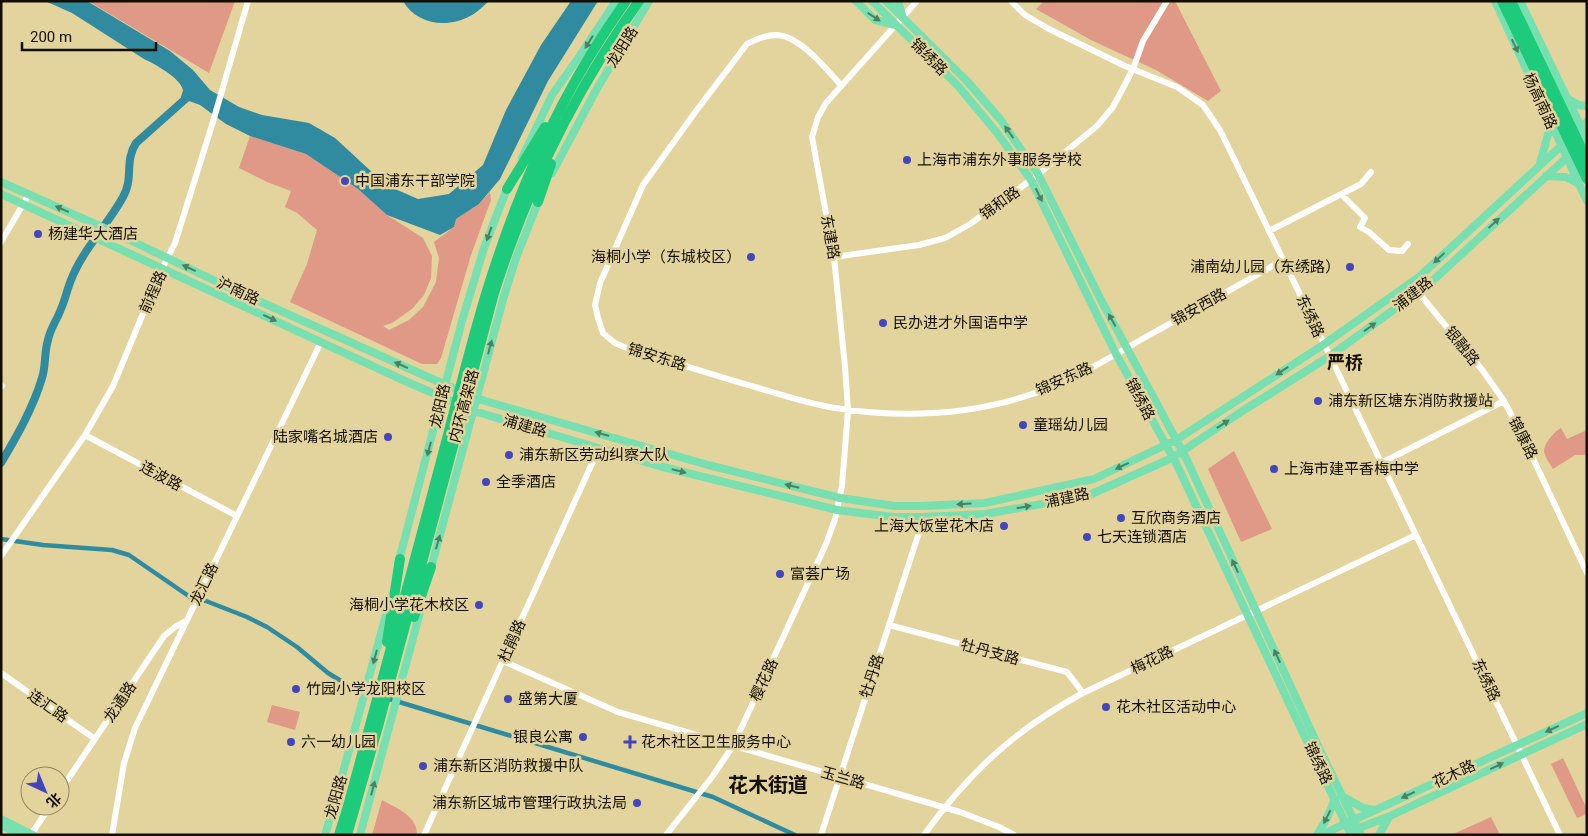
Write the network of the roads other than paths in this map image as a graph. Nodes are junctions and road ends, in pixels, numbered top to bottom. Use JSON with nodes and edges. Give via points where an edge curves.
{"nodes":[{"id":1,"x":248,"y":1,"type":"edge"},
{"id":2,"x":616,"y":1,"type":"edge"},
{"id":3,"x":626,"y":1,"type":"edge"},
{"id":4,"x":639,"y":1,"type":"edge"},
{"id":5,"x":649,"y":1,"type":"edge"},
{"id":6,"x":856,"y":1,"type":"edge"},
{"id":7,"x":872,"y":1,"type":"edge"},
{"id":8,"x":886,"y":1,"type":"edge"},
{"id":9,"x":898,"y":1,"type":"edge"},
{"id":10,"x":916,"y":1,"type":"edge"},
{"id":11,"x":1011,"y":1,"type":"edge"},
{"id":12,"x":1167,"y":1,"type":"edge"},
{"id":13,"x":1495,"y":1,"type":"edge"},
{"id":14,"x":1502,"y":1,"type":"edge"},
{"id":15,"x":1511,"y":1,"type":"edge"},
{"id":16,"x":1520,"y":1,"type":"edge"},
{"id":17,"x":629,"y":15,"type":"junction"},
{"id":18,"x":902,"y":17,"type":"junction"},
{"id":19,"x":896,"y":24,"type":"junction"},
{"id":20,"x":1525,"y":38,"type":"junction"},
{"id":21,"x":1133,"y":69,"type":"junction"},
{"id":22,"x":579,"y":76,"type":"junction"},
{"id":23,"x":841,"y":85,"type":"junction"},
{"id":24,"x":1566,"y":98,"type":"junction"},
{"id":25,"x":1587,"y":106,"type":"edge"},
{"id":26,"x":1551,"y":124,"type":"junction"},
{"id":27,"x":1584,"y":125,"type":"edge"},
{"id":28,"x":1587,"y":139,"type":"edge"},
{"id":29,"x":1561,"y":145,"type":"junction"},
{"id":30,"x":1567,"y":157,"type":"junction"},
{"id":31,"x":1587,"y":160,"type":"edge"},
{"id":32,"x":1539,"y":166,"type":"junction"},
{"id":33,"x":1371,"y":172,"type":"dead end"},
{"id":34,"x":1038,"y":174,"type":"junction"},
{"id":35,"x":1546,"y":176,"type":"junction"},
{"id":36,"x":1031,"y":180,"type":"junction"},
{"id":37,"x":1,"y":182,"type":"edge"},
{"id":38,"x":1583,"y":182,"type":"edge"},
{"id":39,"x":507,"y":189,"type":"junction"},
{"id":40,"x":1,"y":194,"type":"edge"},
{"id":41,"x":29,"y":194,"type":"junction"},
{"id":42,"x":1342,"y":195,"type":"junction"},
{"id":43,"x":1587,"y":201,"type":"edge"},
{"id":44,"x":538,"y":202,"type":"junction"},
{"id":45,"x":25,"y":204,"type":"junction"},
{"id":46,"x":517,"y":216,"type":"junction"},
{"id":47,"x":1269,"y":231,"type":"junction"},
{"id":48,"x":1,"y":242,"type":"edge"},
{"id":49,"x":1408,"y":244,"type":"dead end"},
{"id":50,"x":834,"y":257,"type":"junction"},
{"id":51,"x":168,"y":258,"type":"junction"},
{"id":52,"x":1283,"y":260,"type":"junction"},
{"id":53,"x":162,"y":269,"type":"junction"},
{"id":54,"x":1418,"y":292,"type":"junction"},
{"id":55,"x":321,"y":342,"type":"junction"},
{"id":56,"x":1323,"y":345,"type":"junction"},
{"id":57,"x":1127,"y":348,"type":"junction"},
{"id":58,"x":1116,"y":354,"type":"junction"},
{"id":59,"x":1330,"y":356,"type":"junction"},
{"id":60,"x":445,"y":384,"type":"junction"},
{"id":61,"x":442,"y":398,"type":"junction"},
{"id":62,"x":477,"y":398,"type":"junction"},
{"id":63,"x":1504,"y":402,"type":"junction"},
{"id":64,"x":848,"y":410,"type":"junction"},
{"id":65,"x":474,"y":411,"type":"junction"},
{"id":66,"x":86,"y":435,"type":"junction"},
{"id":67,"x":1176,"y":440,"type":"junction"},
{"id":68,"x":1166,"y":446,"type":"junction"},
{"id":69,"x":599,"y":448,"type":"junction"},
{"id":70,"x":1182,"y":450,"type":"junction"},
{"id":71,"x":1172,"y":458,"type":"junction"},
{"id":72,"x":1381,"y":463,"type":"junction"},
{"id":73,"x":840,"y":498,"type":"junction"},
{"id":74,"x":837,"y":510,"type":"junction"},
{"id":75,"x":237,"y":516,"type":"junction"},
{"id":76,"x":924,"y":517,"type":"junction"},
{"id":77,"x":1416,"y":536,"type":"junction"},
{"id":78,"x":3,"y":554,"type":"edge"},
{"id":79,"x":400,"y":559,"type":"joint"},
{"id":80,"x":431,"y":567,"type":"joint"},
{"id":81,"x":1587,"y":572,"type":"edge"},
{"id":82,"x":1255,"y":610,"type":"junction"},
{"id":83,"x":1247,"y":614,"type":"junction"},
{"id":84,"x":186,"y":621,"type":"junction"},
{"id":85,"x":889,"y":625,"type":"junction"},
{"id":86,"x":503,"y":661,"type":"junction"},
{"id":87,"x":1,"y":673,"type":"edge"},
{"id":88,"x":384,"y":687,"type":"junction"},
{"id":89,"x":1082,"y":693,"type":"junction"},
{"id":90,"x":379,"y":706,"type":"junction"},
{"id":91,"x":1587,"y":713,"type":"edge"},
{"id":92,"x":1587,"y":724,"type":"edge"},
{"id":93,"x":95,"y":739,"type":"junction"},
{"id":94,"x":733,"y":746,"type":"junction"},
{"id":95,"x":1516,"y":746,"type":"junction"},
{"id":96,"x":1522,"y":755,"type":"junction"},
{"id":97,"x":70,"y":776,"type":"edge"},
{"id":98,"x":840,"y":777,"type":"junction"},
{"id":99,"x":1339,"y":797,"type":"junction"},
{"id":100,"x":944,"y":807,"type":"junction"},
{"id":101,"x":1374,"y":810,"type":"junction"},
{"id":102,"x":44,"y":816,"type":"edge"},
{"id":103,"x":1390,"y":816,"type":"junction"},
{"id":104,"x":1,"y":819,"type":"edge"},
{"id":105,"x":1350,"y":821,"type":"junction"},
{"id":106,"x":1,"y":825,"type":"edge"},
{"id":107,"x":1360,"y":831,"type":"edge"},
{"id":108,"x":32,"y":834,"type":"edge"},
{"id":109,"x":426,"y":834,"type":"edge"},
{"id":110,"x":1349,"y":834,"type":"edge"},
{"id":111,"x":21,"y":835,"type":"edge"},
{"id":112,"x":112,"y":835,"type":"edge"},
{"id":113,"x":325,"y":835,"type":"edge"},
{"id":114,"x":339,"y":835,"type":"edge"},
{"id":115,"x":347,"y":835,"type":"edge"},
{"id":116,"x":360,"y":835,"type":"edge"},
{"id":117,"x":666,"y":835,"type":"edge"},
{"id":118,"x":821,"y":835,"type":"edge"},
{"id":119,"x":924,"y":835,"type":"edge"},
{"id":120,"x":1014,"y":835,"type":"edge"},
{"id":121,"x":1317,"y":835,"type":"edge"},
{"id":122,"x":1321,"y":835,"type":"edge"},
{"id":123,"x":1379,"y":835,"type":"edge"},
{"id":124,"x":1560,"y":835,"type":"edge"}],
"edges":[{"from":1,"to":51,"type":"street","name":"前程路","via":[[223,90]]},
{"from":2,"to":39,"type":"main road","name":"龙阳路","one_way":true,"via":[[552,95]]},
{"from":3,"to":22,"type":"highway","name":"内环高架路"},
{"from":4,"to":17,"type":"highway","name":"内环高架路"},
{"from":5,"to":44,"type":"main road","name":"龙阳路","via":[[582,114]]},
{"from":6,"to":19,"type":"main road","one_way":true,"via":[[875,20]]},
{"from":7,"to":19,"type":"main road","name":"锦绣路"},
{"from":8,"to":18,"type":"main road","name":"锦绣路"},
{"from":9,"to":18,"type":"main road"},
{"from":10,"to":18,"type":"street","name":"东建路"},
{"from":11,"to":21,"type":"street","name":"东绣路","via":[[1025,15],[1049,30]]},
{"from":12,"to":21,"type":"street","name":"锦和路","via":[[1144,40]]},
{"from":13,"to":26,"type":"main road","name":"杨高南路","one_way":true},
{"from":14,"to":20,"type":"highway","name":"杨高南路"},
{"from":15,"to":20,"type":"highway","name":"杨高南路"},
{"from":16,"to":24,"type":"main road","name":"杨高南路"},
{"from":17,"to":44,"type":"highway","via":[[566,130]]},
{"from":17,"to":46,"type":"highway","name":"内环高架路","via":[[570,111]]},
{"from":18,"to":19,"type":"street","name":"东建路"},
{"from":34,"to":18,"type":"main road","name":"锦绣路","one_way":true,"via":[[996,114]]},
{"from":19,"to":23,"type":"street","name":"东建路"},
{"from":19,"to":36,"type":"main road","name":"锦绣路","via":[[969,98]]},
{"from":20,"to":31,"type":"highway","name":"杨高南路"},
{"from":20,"to":38,"type":"highway","name":"杨高南路"},
{"from":21,"to":34,"type":"street","name":"锦和路","via":[[1113,107],[1097,126]]},
{"from":21,"to":47,"type":"street","name":"东绣路","via":[[1178,87],[1203,105],[1220,130]]},
{"from":22,"to":39,"type":"highway"},
{"from":22,"to":46,"type":"highway","name":"内环高架路","via":[[542,146]]},
{"from":23,"to":50,"type":"street","name":"东建路","via":[[818,117],[812,137]]},
{"from":23,"to":64,"type":"street","name":"锦安东路","via":[[796,41],[778,35],[747,44],[643,185],[600,283],[595,305],[604,332],[624,347],[789,397]]},
{"from":24,"to":25,"type":"main road"},
{"from":24,"to":27,"type":"main road","name":"杨高南路"},
{"from":26,"to":29,"type":"main road","name":"杨高南路"},
{"from":26,"to":32,"type":"main road"},
{"from":27,"to":28,"type":"main road","name":"杨高南路"},
{"from":27,"to":29,"type":"main road","name":"浦建路"},
{"from":28,"to":30,"type":"main road","name":"浦建路"},
{"from":29,"to":30,"type":"main road","name":"杨高南路"},
{"from":29,"to":32,"type":"main road","name":"浦建路"},
{"from":30,"to":35,"type":"main road","name":"浦建路"},
{"from":30,"to":38,"type":"main road","name":"杨高南路"},
{"from":32,"to":56,"type":"main road","name":"浦建路","one_way":true,"via":[[1419,277]]},
{"from":33,"to":42,"type":"street","via":[[1361,184]]},
{"from":34,"to":36,"type":"street","name":"锦和路"},
{"from":57,"to":34,"type":"main road","name":"锦绣路","one_way":true},
{"from":35,"to":38,"type":"main road"},
{"from":54,"to":35,"type":"main road","name":"浦建路","one_way":true},
{"from":36,"to":50,"type":"street","name":"锦和路","via":[[946,238]]},
{"from":36,"to":58,"type":"main road","name":"锦绣路","one_way":true},
{"from":37,"to":41,"type":"main road","name":"沪南路"},
{"from":38,"to":43,"type":"main road","name":"杨高南路"},
{"from":39,"to":60,"type":"main road","name":"龙阳路","one_way":true,"via":[[480,263]]},
{"from":40,"to":45,"type":"main road","name":"沪南路"},
{"from":41,"to":45,"type":"street"},
{"from":51,"to":41,"type":"main road","name":"沪南路","one_way":true},
{"from":42,"to":47,"type":"street"},
{"from":42,"to":49,"type":"street","via":[[1365,218],[1360,227],[1389,250],[1402,251]]},
{"from":62,"to":44,"type":"main road","name":"龙阳路","one_way":true,"via":[[510,278]]},
{"from":45,"to":48,"type":"street"},
{"from":45,"to":53,"type":"main road","name":"沪南路"},
{"from":46,"to":88,"type":"highway","name":"内环高架路","via":[[487,291]]},
{"from":47,"to":52,"type":"street","name":"东绣路"},
{"from":50,"to":64,"type":"street","name":"东建路"},
{"from":51,"to":53,"type":"street","name":"前程路"},
{"from":60,"to":51,"type":"main road","name":"沪南路","one_way":true},
{"from":52,"to":56,"type":"street","name":"东绣路"},
{"from":52,"to":57,"type":"street","name":"锦安西路"},
{"from":53,"to":55,"type":"main road","name":"沪南路","one_way":true},
{"from":53,"to":66,"type":"street","name":"前程路","via":[[113,386]]},
{"from":59,"to":54,"type":"main road","name":"浦建路","one_way":true},
{"from":54,"to":63,"type":"street","name":"银融路","via":[[1483,371]]},
{"from":55,"to":61,"type":"main road","name":"沪南路"},
{"from":55,"to":75,"type":"street","name":"龙汇路"},
{"from":56,"to":59,"type":"street","name":"东绣路"},
{"from":56,"to":67,"type":"main road","name":"浦建路","one_way":true},
{"from":57,"to":58,"type":"street","name":"锦安西路"},
{"from":57,"to":67,"type":"main road","name":"锦绣路"},
{"from":58,"to":64,"type":"street","name":"锦安东路","via":[[1050,387],[991,405],[919,415]]},
{"from":58,"to":68,"type":"main road","name":"锦绣路"},
{"from":70,"to":59,"type":"main road","name":"浦建路","one_way":true},
{"from":59,"to":72,"type":"street","name":"东绣路"},
{"from":60,"to":61,"type":"main road","name":"龙阳路"},
{"from":60,"to":62,"type":"main road","name":"沪南路"},
{"from":61,"to":65,"type":"main road","name":"沪南路"},
{"from":61,"to":79,"type":"main road","name":"龙阳路","one_way":true},
{"from":62,"to":65,"type":"main road","name":"龙阳路"},
{"from":73,"to":62,"type":"main road","name":"浦建路","one_way":true,"via":[[708,465]]},
{"from":63,"to":72,"type":"street","name":"锦康路"},
{"from":63,"to":81,"type":"street","name":"锦康路"},
{"from":64,"to":73,"type":"street","name":"东建路"},
{"from":65,"to":69,"type":"main road","name":"浦建路"},
{"from":80,"to":65,"type":"main road","name":"龙阳路","one_way":true},
{"from":66,"to":75,"type":"street","name":"连波路"},
{"from":66,"to":78,"type":"street","name":"前程路"},
{"from":67,"to":68,"type":"main road","name":"浦建路"},
{"from":67,"to":70,"type":"main road","name":"锦绣路"},
{"from":68,"to":71,"type":"main road","name":"锦绣路"},
{"from":68,"to":73,"type":"main road","name":"浦建路","one_way":true,"via":[[1094,479],[985,503],[895,506]]},
{"from":69,"to":74,"type":"main road","name":"浦建路","one_way":true},
{"from":69,"to":86,"type":"street","name":"杜鹃路"},
{"from":70,"to":71,"type":"main road","name":"浦建路"},
{"from":82,"to":70,"type":"main road","name":"锦绣路","one_way":true},
{"from":76,"to":71,"type":"main road","name":"浦建路","one_way":true,"via":[[985,514],[1087,496]]},
{"from":71,"to":83,"type":"main road","name":"锦绣路"},
{"from":72,"to":77,"type":"street","name":"东绣路"},
{"from":73,"to":74,"type":"street","name":"东建路"},
{"from":74,"to":76,"type":"main road","name":"浦建路"},
{"from":74,"to":94,"type":"street","name":"樱花路","via":[[829,536]]},
{"from":75,"to":84,"type":"street","name":"龙汇路"},
{"from":76,"to":85,"type":"street","name":"牡丹路"},
{"from":77,"to":82,"type":"street","name":"梅花路"},
{"from":77,"to":95,"type":"street","name":"东绣路"},
{"from":79,"to":88,"type":"highway","one_way":true,"via":[[386,644]]},
{"from":80,"to":88,"type":"highway"},
{"from":82,"to":83,"type":"street","name":"梅花路"},
{"from":99,"to":82,"type":"main road","name":"锦绣路","one_way":true},
{"from":83,"to":89,"type":"street","name":"梅花路"},
{"from":83,"to":99,"type":"main road","name":"锦绣路"},
{"from":84,"to":93,"type":"street","name":"龙通路","via":[[164,636]]},
{"from":84,"to":112,"type":"street","name":"龙汇路","via":[[131,737]]},
{"from":85,"to":89,"type":"street","name":"牡丹支路","via":[[1066,672]]},
{"from":85,"to":98,"type":"street","name":"牡丹路"},
{"from":86,"to":94,"type":"street","name":"玉兰路","via":[[613,710]]},
{"from":86,"to":109,"type":"street","name":"杜鹃路"},
{"from":87,"to":93,"type":"street","name":"连汇路"},
{"from":88,"to":90,"type":"highway","name":"内环高架路"},
{"from":88,"to":90,"type":"main road","name":"龙阳路"},
{"from":89,"to":100,"type":"street","name":"梅花路","via":[[1001,747]]},
{"from":90,"to":113,"type":"main road","name":"龙阳路"},
{"from":90,"to":114,"type":"highway","name":"内环高架路"},
{"from":90,"to":115,"type":"highway","name":"内环高架路","via":[[379,722]]},
{"from":116,"to":90,"type":"main road","name":"龙阳路","one_way":true},
{"from":91,"to":95,"type":"main road","name":"花木路","one_way":true},
{"from":92,"to":96,"type":"main road","name":"花木路"},
{"from":93,"to":97,"type":"street","name":"龙通路"},
{"from":94,"to":98,"type":"street","name":"玉兰路"},
{"from":94,"to":117,"type":"street","name":"樱花路"},
{"from":95,"to":96,"type":"street","name":"东绣路"},
{"from":95,"to":101,"type":"main road","name":"花木路","one_way":true},
{"from":103,"to":96,"type":"main road","name":"花木路","one_way":true},
{"from":96,"to":124,"type":"street","name":"东绣路"},
{"from":98,"to":100,"type":"street","name":"玉兰路"},
{"from":98,"to":118,"type":"street","name":"牡丹路"},
{"from":99,"to":101,"type":"main road"},
{"from":99,"to":105,"type":"main road","name":"锦绣路"},
{"from":99,"to":121,"type":"main road","one_way":true},
{"from":100,"to":119,"type":"street","name":"梅花路"},
{"from":100,"to":120,"type":"street","name":"玉兰路"},
{"from":101,"to":105,"type":"main road","name":"花木路"},
{"from":102,"to":108,"type":"street"},
{"from":103,"to":107,"type":"main road","name":"花木路"},
{"from":103,"to":123,"type":"main road"},
{"from":104,"to":108,"type":"main road"},
{"from":105,"to":107,"type":"main road","name":"锦绣路"},
{"from":105,"to":110,"type":"main road","name":"锦绣路"},
{"from":105,"to":122,"type":"main road","name":"花木路"},
{"from":106,"to":111,"type":"main road"},
{"from":107,"to":110,"type":"main road","name":"花木路"}]}
